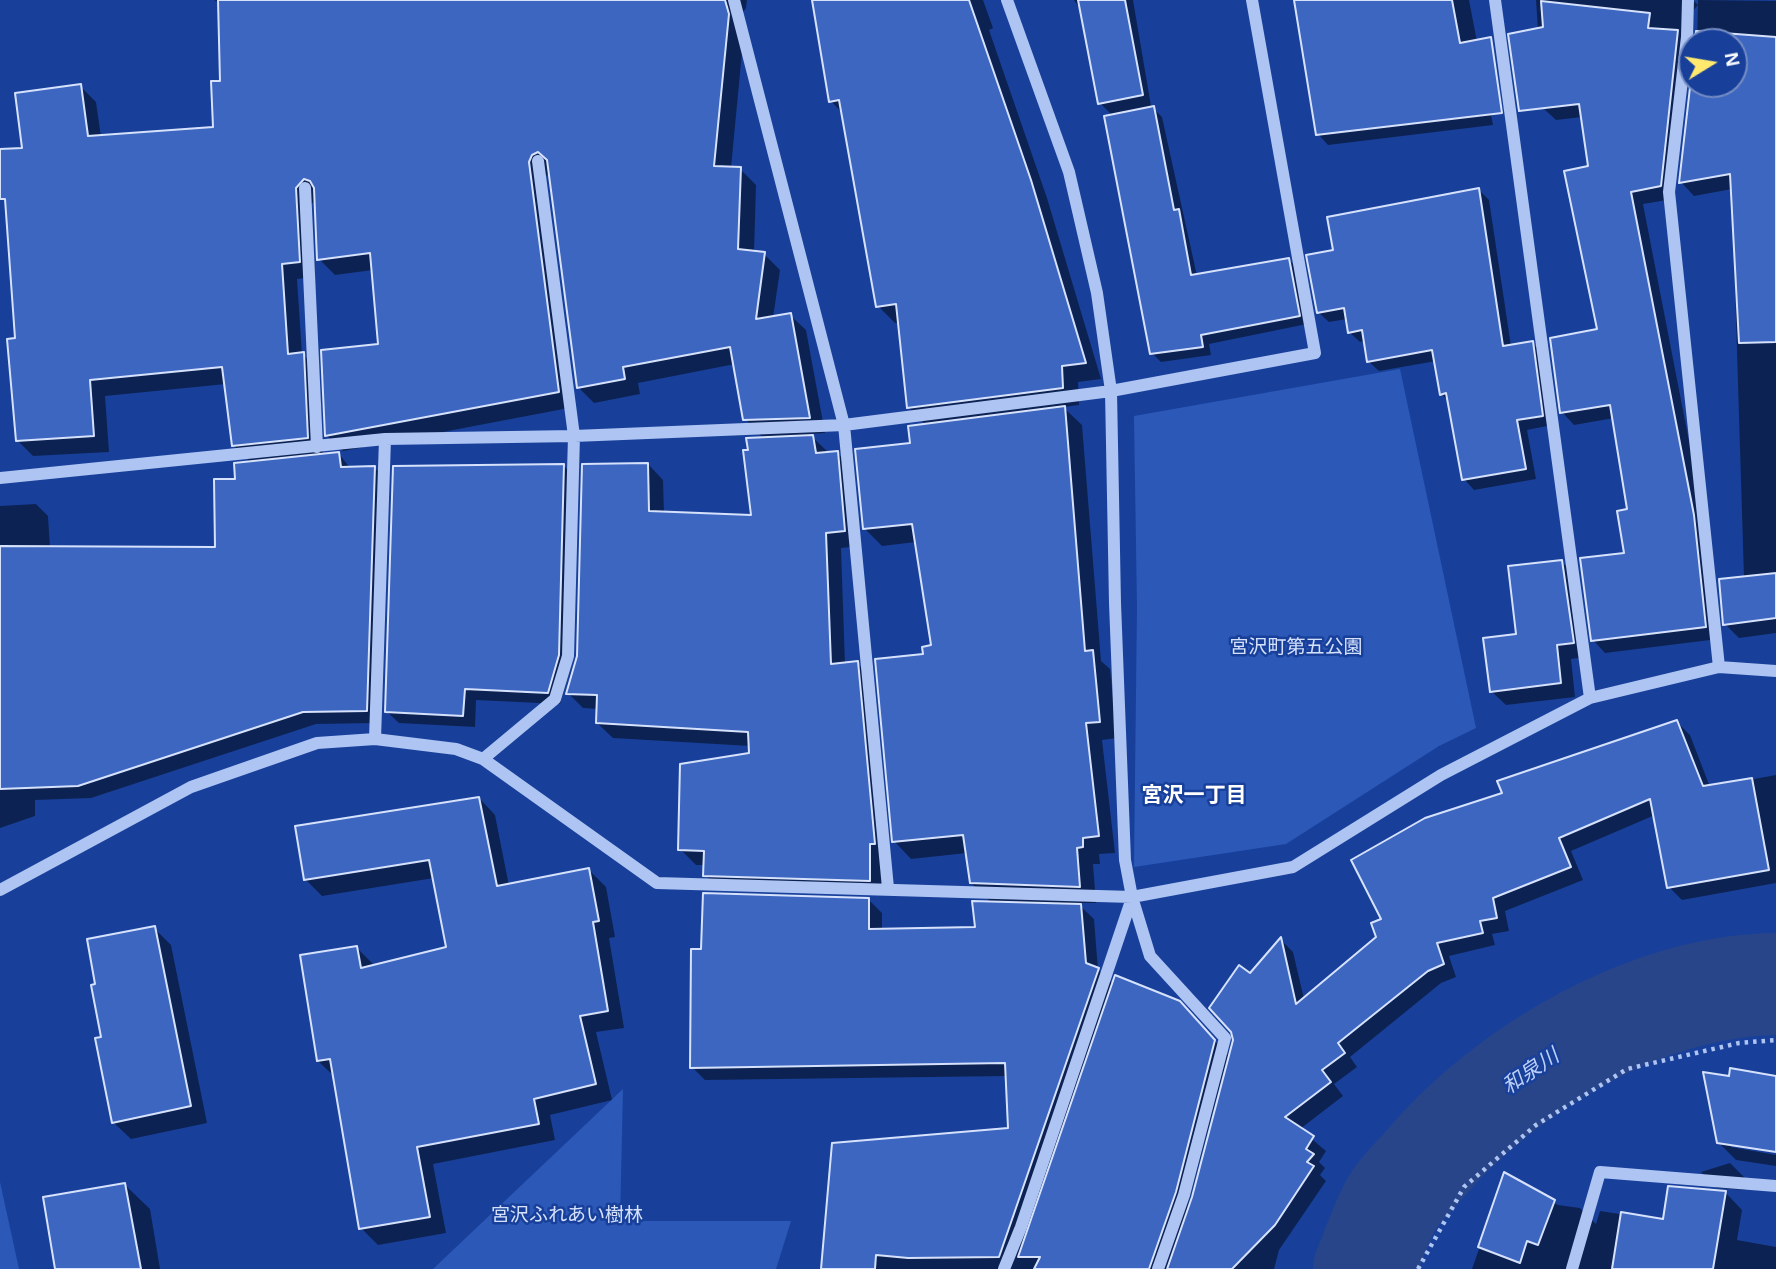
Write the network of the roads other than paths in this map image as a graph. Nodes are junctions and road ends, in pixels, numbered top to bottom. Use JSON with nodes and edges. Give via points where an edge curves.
{"nodes":[{"id":1,"x":734,"y":0,"type":"edge"},
{"id":2,"x":1007,"y":0,"type":"edge"},
{"id":3,"x":1252,"y":0,"type":"edge"},
{"id":4,"x":1495,"y":0,"type":"edge"},
{"id":5,"x":1688,"y":0,"type":"edge"},
{"id":6,"x":538,"y":161,"type":"dead end"},
{"id":7,"x":305,"y":188,"type":"dead end"},
{"id":8,"x":1111,"y":391,"type":"junction"},
{"id":9,"x":844,"y":425,"type":"junction"},
{"id":10,"x":574,"y":436,"type":"junction"},
{"id":11,"x":385,"y":439,"type":"junction"},
{"id":12,"x":317,"y":447,"type":"junction"},
{"id":13,"x":0,"y":478,"type":"edge"},
{"id":14,"x":1719,"y":667,"type":"junction"},
{"id":15,"x":1776,"y":671,"type":"edge"},
{"id":16,"x":1590,"y":698,"type":"junction"},
{"id":17,"x":375,"y":739,"type":"junction"},
{"id":18,"x":483,"y":759,"type":"junction"},
{"id":19,"x":888,"y":888,"type":"junction"},
{"id":20,"x":0,"y":890,"type":"edge"},
{"id":21,"x":1132,"y":898,"type":"junction"},
{"id":22,"x":1776,"y":1186,"type":"edge"},
{"id":23,"x":1004,"y":1269,"type":"edge"},
{"id":24,"x":1158,"y":1269,"type":"edge"},
{"id":25,"x":1572,"y":1269,"type":"edge"}],
"edges":[{"from":1,"to":9,"type":"street"},
{"from":2,"to":8,"type":"street","via":[[1069,172],[1097,293]]},
{"from":3,"to":8,"type":"street","via":[[1315,354]]},
{"from":4,"to":16,"type":"street"},
{"from":5,"to":14,"type":"street","via":[[1669,192]]},
{"from":6,"to":10,"type":"street"},
{"from":7,"to":12,"type":"street"},
{"from":8,"to":9,"type":"street"},
{"from":8,"to":21,"type":"street","via":[[1116,643],[1125,860]]},
{"from":9,"to":10,"type":"street"},
{"from":9,"to":19,"type":"street"},
{"from":10,"to":11,"type":"street"},
{"from":10,"to":18,"type":"street","via":[[568,656],[555,699]]},
{"from":11,"to":12,"type":"street"},
{"from":11,"to":17,"type":"street"},
{"from":12,"to":13,"type":"street"},
{"from":14,"to":15,"type":"street"},
{"from":14,"to":16,"type":"street"},
{"from":16,"to":21,"type":"street","via":[[1441,775],[1293,867]]},
{"from":17,"to":18,"type":"street","via":[[456,749]]},
{"from":17,"to":20,"type":"street","via":[[317,743],[191,787]]},
{"from":18,"to":19,"type":"street","via":[[657,883]]},
{"from":19,"to":21,"type":"street"},
{"from":21,"to":23,"type":"street"},
{"from":21,"to":24,"type":"street","via":[[1150,956],[1224,1038],[1184,1195]]},
{"from":22,"to":25,"type":"street","via":[[1600,1172]]}]}
